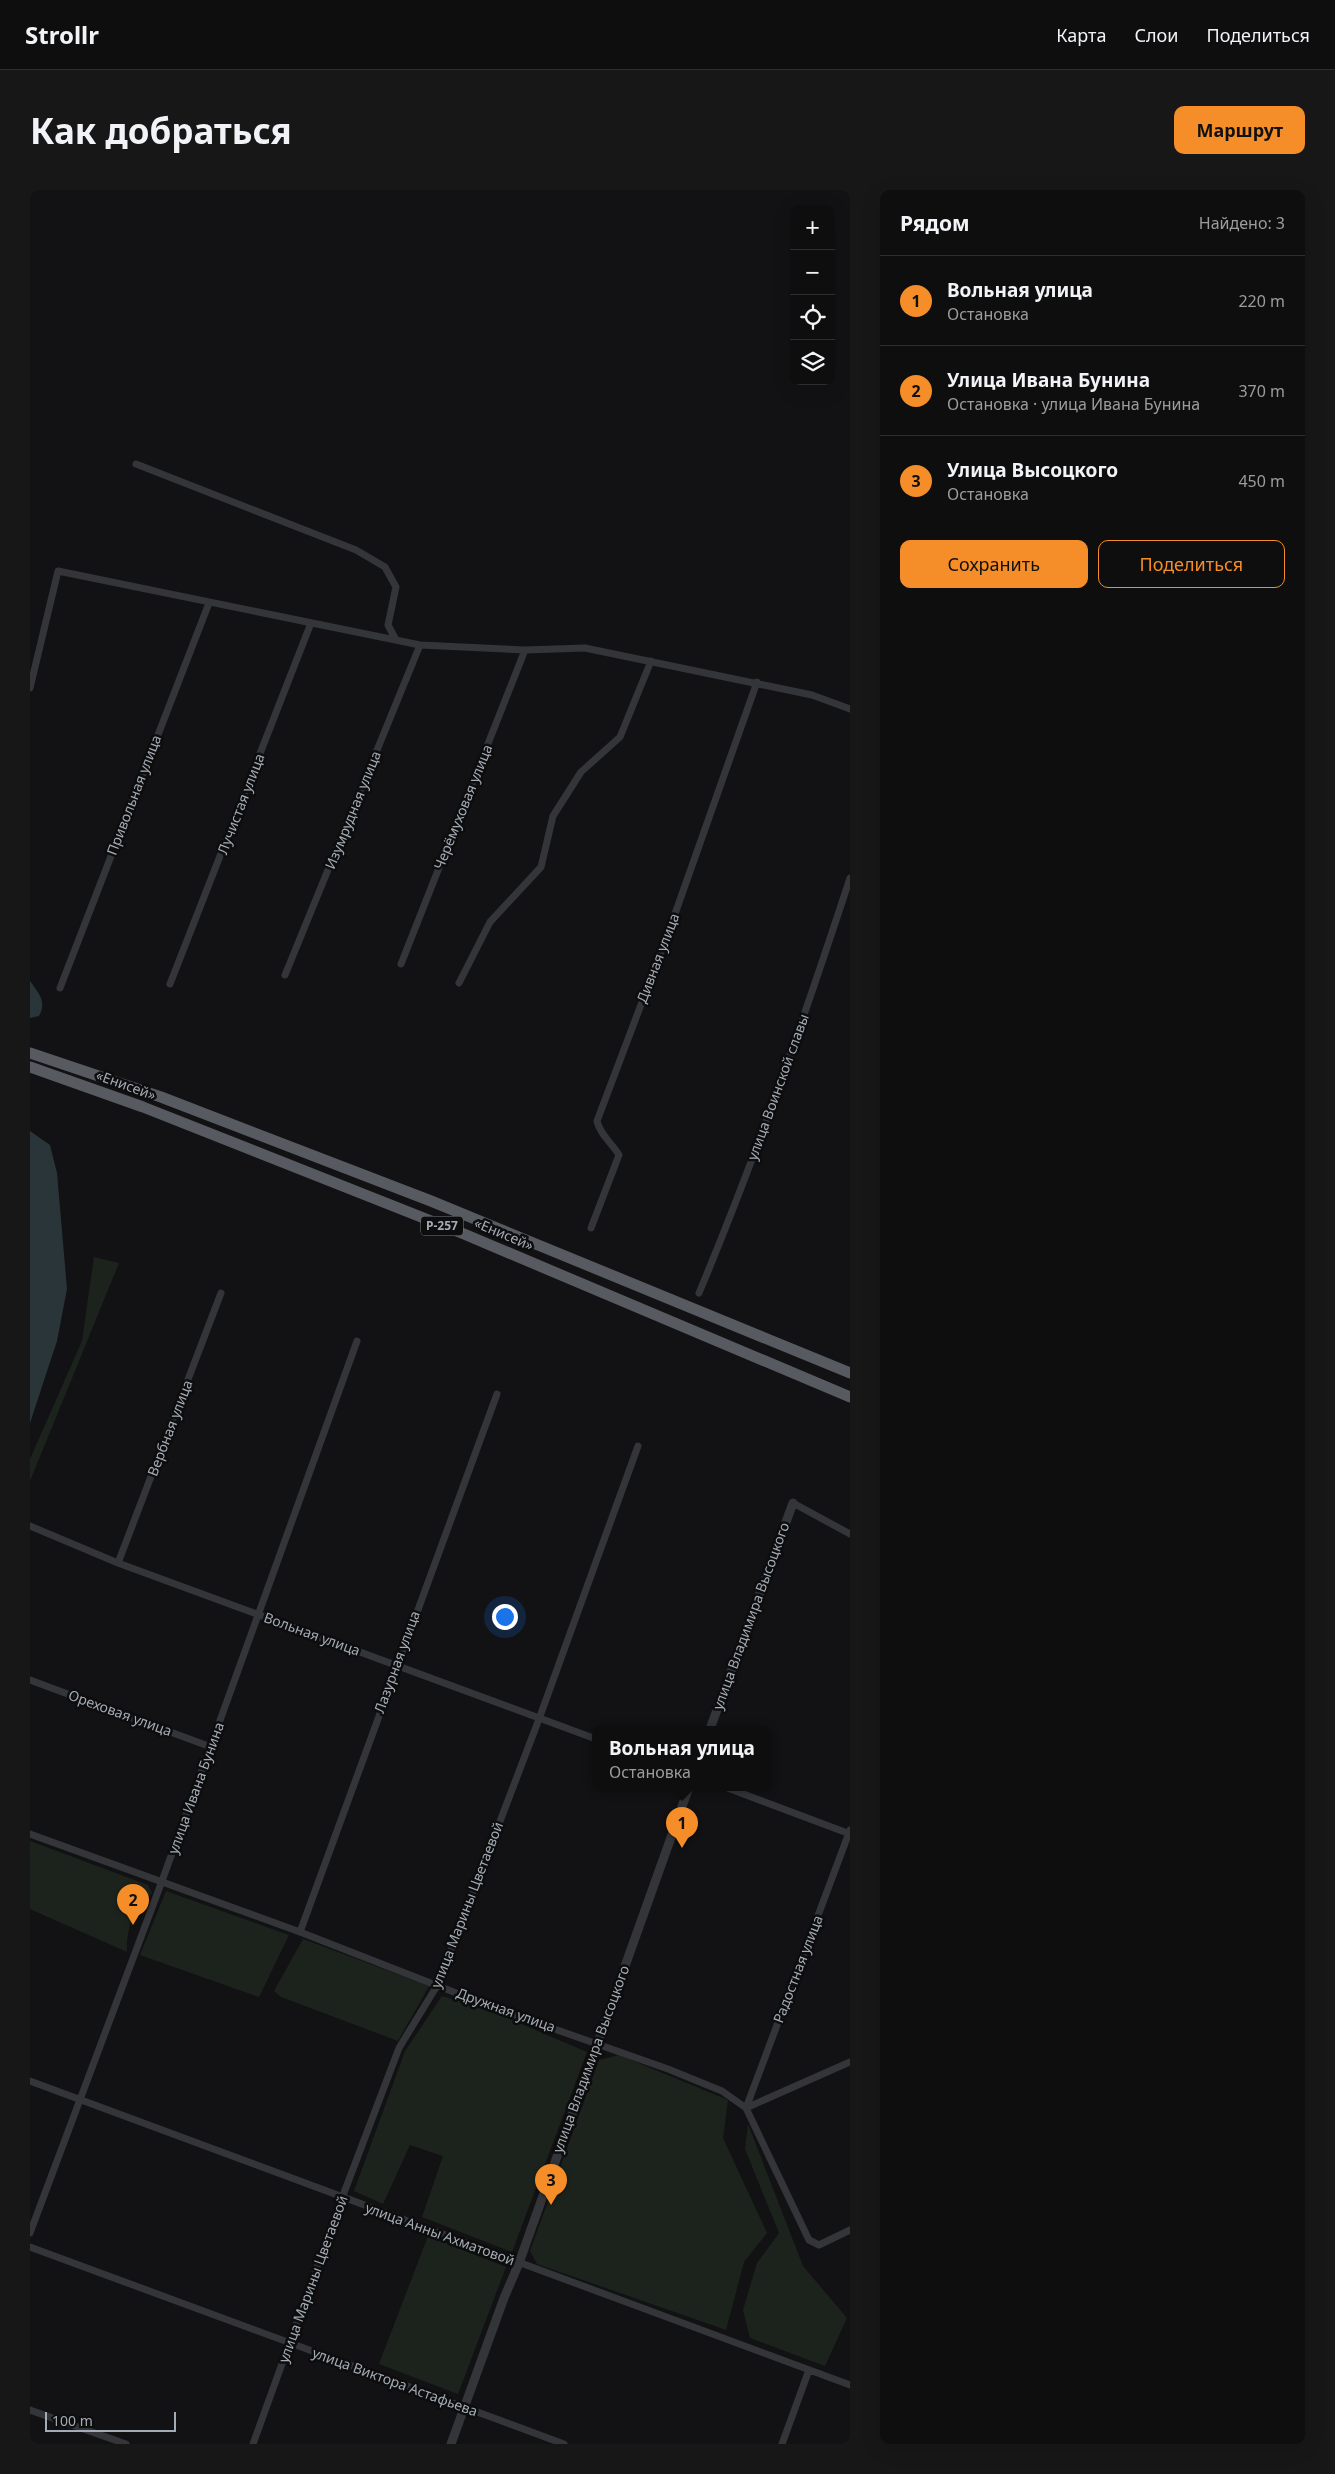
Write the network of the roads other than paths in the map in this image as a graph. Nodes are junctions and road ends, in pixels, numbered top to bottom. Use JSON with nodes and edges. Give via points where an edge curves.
{"nodes":[{"id":1,"x":136,"y":464,"type":"dead end"},
{"id":2,"x":209,"y":603,"type":"junction"},
{"id":3,"x":311,"y":623,"type":"junction"},
{"id":4,"x":396,"y":640,"type":"junction"},
{"id":5,"x":420,"y":645,"type":"junction"},
{"id":6,"x":525,"y":650,"type":"junction"},
{"id":7,"x":651,"y":661,"type":"junction"},
{"id":8,"x":757,"y":682,"type":"junction"},
{"id":9,"x":30,"y":688,"type":"edge"},
{"id":10,"x":850,"y":709,"type":"edge"},
{"id":11,"x":850,"y":878,"type":"edge"},
{"id":12,"x":401,"y":964,"type":"dead end"},
{"id":13,"x":285,"y":975,"type":"dead end"},
{"id":14,"x":459,"y":982,"type":"dead end"},
{"id":15,"x":170,"y":984,"type":"dead end"},
{"id":16,"x":60,"y":988,"type":"dead end"},
{"id":17,"x":30,"y":1053,"type":"edge"},
{"id":18,"x":30,"y":1067,"type":"edge"},
{"id":19,"x":591,"y":1228,"type":"dead end"},
{"id":20,"x":222,"y":1292,"type":"dead end"},
{"id":21,"x":698,"y":1293,"type":"dead end"},
{"id":22,"x":356,"y":1341,"type":"dead end"},
{"id":23,"x":850,"y":1373,"type":"edge"},
{"id":24,"x":497,"y":1394,"type":"dead end"},
{"id":25,"x":850,"y":1396,"type":"edge"},
{"id":26,"x":638,"y":1446,"type":"dead end"},
{"id":27,"x":793,"y":1503,"type":"joint"},
{"id":28,"x":30,"y":1526,"type":"edge"},
{"id":29,"x":850,"y":1534,"type":"edge"},
{"id":30,"x":118,"y":1563,"type":"junction"},
{"id":31,"x":259,"y":1614,"type":"junction"},
{"id":32,"x":396,"y":1665,"type":"junction"},
{"id":33,"x":30,"y":1680,"type":"edge"},
{"id":34,"x":539,"y":1718,"type":"junction"},
{"id":35,"x":711,"y":1726,"type":"edge"},
{"id":36,"x":592,"y":1738,"type":"edge"},
{"id":37,"x":210,"y":1746,"type":"junction"},
{"id":38,"x":688,"y":1791,"type":"edge"},
{"id":39,"x":736,"y":1791,"type":"edge"},
{"id":40,"x":850,"y":1833,"type":"edge"},
{"id":41,"x":30,"y":1834,"type":"edge"},
{"id":42,"x":162,"y":1882,"type":"junction"},
{"id":43,"x":300,"y":1932,"type":"junction"},
{"id":44,"x":438,"y":1984,"type":"junction"},
{"id":45,"x":598,"y":2045,"type":"junction"},
{"id":46,"x":850,"y":2062,"type":"edge"},
{"id":47,"x":30,"y":2081,"type":"edge"},
{"id":48,"x":79,"y":2100,"type":"junction"},
{"id":49,"x":746,"y":2108,"type":"junction"},
{"id":50,"x":342,"y":2198,"type":"junction"},
{"id":51,"x":850,"y":2230,"type":"edge"},
{"id":52,"x":30,"y":2233,"type":"edge"},
{"id":53,"x":30,"y":2247,"type":"edge"},
{"id":54,"x":519,"y":2263,"type":"junction"},
{"id":55,"x":290,"y":2344,"type":"junction"},
{"id":56,"x":809,"y":2370,"type":"junction"},
{"id":57,"x":850,"y":2385,"type":"edge"},
{"id":58,"x":465,"y":2407,"type":"junction"},
{"id":59,"x":30,"y":2410,"type":"edge"},
{"id":60,"x":126,"y":2444,"type":"edge"},
{"id":61,"x":253,"y":2444,"type":"edge"},
{"id":62,"x":451,"y":2444,"type":"edge"},
{"id":63,"x":564,"y":2444,"type":"edge"},
{"id":64,"x":782,"y":2444,"type":"edge"}],
"edges":[{"from":1,"to":4,"type":"street","via":[[356,550],[384,567],[396,587],[388,625]]},
{"from":2,"to":3,"type":"street"},
{"from":2,"to":9,"type":"street","via":[[58,571]]},
{"from":2,"to":16,"type":"street","name":"Привольная улица"},
{"from":3,"to":4,"type":"street"},
{"from":3,"to":15,"type":"street","name":"Лучистая улица"},
{"from":4,"to":5,"type":"street"},
{"from":5,"to":6,"type":"street"},
{"from":5,"to":13,"type":"street","name":"Изумрудная улица"},
{"from":6,"to":7,"type":"street","via":[[585,648]]},
{"from":6,"to":12,"type":"street","name":"Черёмуховая улица"},
{"from":7,"to":8,"type":"street"},
{"from":7,"to":14,"type":"street","via":[[620,737],[580,772],[553,816],[541,867],[490,922]]},
{"from":8,"to":10,"type":"street","via":[[812,695]]},
{"from":8,"to":19,"type":"street","name":"Дивная улица","via":[[670,928],[596,1121],[618,1155]]},
{"from":11,"to":21,"type":"street","name":"улица Воинской славы","via":[[754,1154]]},
{"from":17,"to":23,"type":"highway","name":"«Енисей»","number":"Р-257","via":[[161,1097],[422,1197]]},
{"from":18,"to":25,"type":"highway","name":"«Енисей»","number":"Р-257","via":[[143,1107],[464,1234]]},
{"from":20,"to":30,"type":"street","name":"Вербная улица"},
{"from":22,"to":31,"type":"street","name":"улица Ивана Бунина"},
{"from":24,"to":32,"type":"street","name":"Лазурная улица"},
{"from":26,"to":34,"type":"street","name":"улица Марины Цветаевой"},
{"from":27,"to":29,"type":"street"},
{"from":27,"to":35,"type":"street","name":"улица Владимира Высоцкого"},
{"from":28,"to":30,"type":"street","name":"Вольная улица"},
{"from":30,"to":31,"type":"street","name":"Вольная улица"},
{"from":31,"to":32,"type":"street","name":"Вольная улица"},
{"from":31,"to":37,"type":"street","name":"улица Ивана Бунина"},
{"from":32,"to":34,"type":"street","name":"Вольная улица"},
{"from":32,"to":43,"type":"street","name":"Лазурная улица"},
{"from":33,"to":37,"type":"street","name":"Ореховая улица"},
{"from":34,"to":36,"type":"street","name":"Вольная улица"},
{"from":34,"to":44,"type":"street","name":"улица Марины Цветаевой"},
{"from":37,"to":42,"type":"street","name":"улица Ивана Бунина"},
{"from":38,"to":45,"type":"street","name":"улица Владимира Высоцкого"},
{"from":39,"to":40,"type":"street"},
{"from":40,"to":49,"type":"street","name":"Радостная улица"},
{"from":41,"to":42,"type":"street","name":"Дружная улица"},
{"from":42,"to":43,"type":"street","name":"Дружная улица"},
{"from":42,"to":48,"type":"street","name":"улица Ивана Бунина"},
{"from":43,"to":44,"type":"street","name":"Дружная улица"},
{"from":44,"to":45,"type":"street","name":"Дружная улица"},
{"from":44,"to":50,"type":"street","name":"улица Марины Цветаевой","via":[[399,2048]]},
{"from":45,"to":49,"type":"street","name":"Дружная улица","via":[[704,2083]]},
{"from":45,"to":54,"type":"street","name":"улица Владимира Высоцкого"},
{"from":46,"to":49,"type":"street"},
{"from":47,"to":48,"type":"street","name":"улица Анны Ахматовой"},
{"from":48,"to":50,"type":"street","name":"улица Анны Ахматовой"},
{"from":48,"to":52,"type":"street","name":"улица Ивана Бунина"},
{"from":49,"to":51,"type":"street","name":"Дружная улица","via":[[809,2240],[819,2244]]},
{"from":50,"to":54,"type":"street","name":"улица Анны Ахматовой"},
{"from":50,"to":55,"type":"street","name":"улица Марины Цветаевой"},
{"from":53,"to":55,"type":"street","name":"улица Виктора Астафьева"},
{"from":54,"to":56,"type":"street","name":"улица Анны Ахматовой"},
{"from":54,"to":58,"type":"street","name":"улица Владимира Высоцкого"},
{"from":55,"to":58,"type":"street","name":"улица Виктора Астафьева"},
{"from":55,"to":61,"type":"street","name":"улица Марины Цветаевой"},
{"from":56,"to":57,"type":"street","name":"улица Анны Ахматовой"},
{"from":56,"to":64,"type":"street"},
{"from":58,"to":62,"type":"street","name":"улица Владимира Высоцкого"},
{"from":58,"to":63,"type":"street","name":"улица Виктора Астафьева"},
{"from":59,"to":60,"type":"street"}]}
